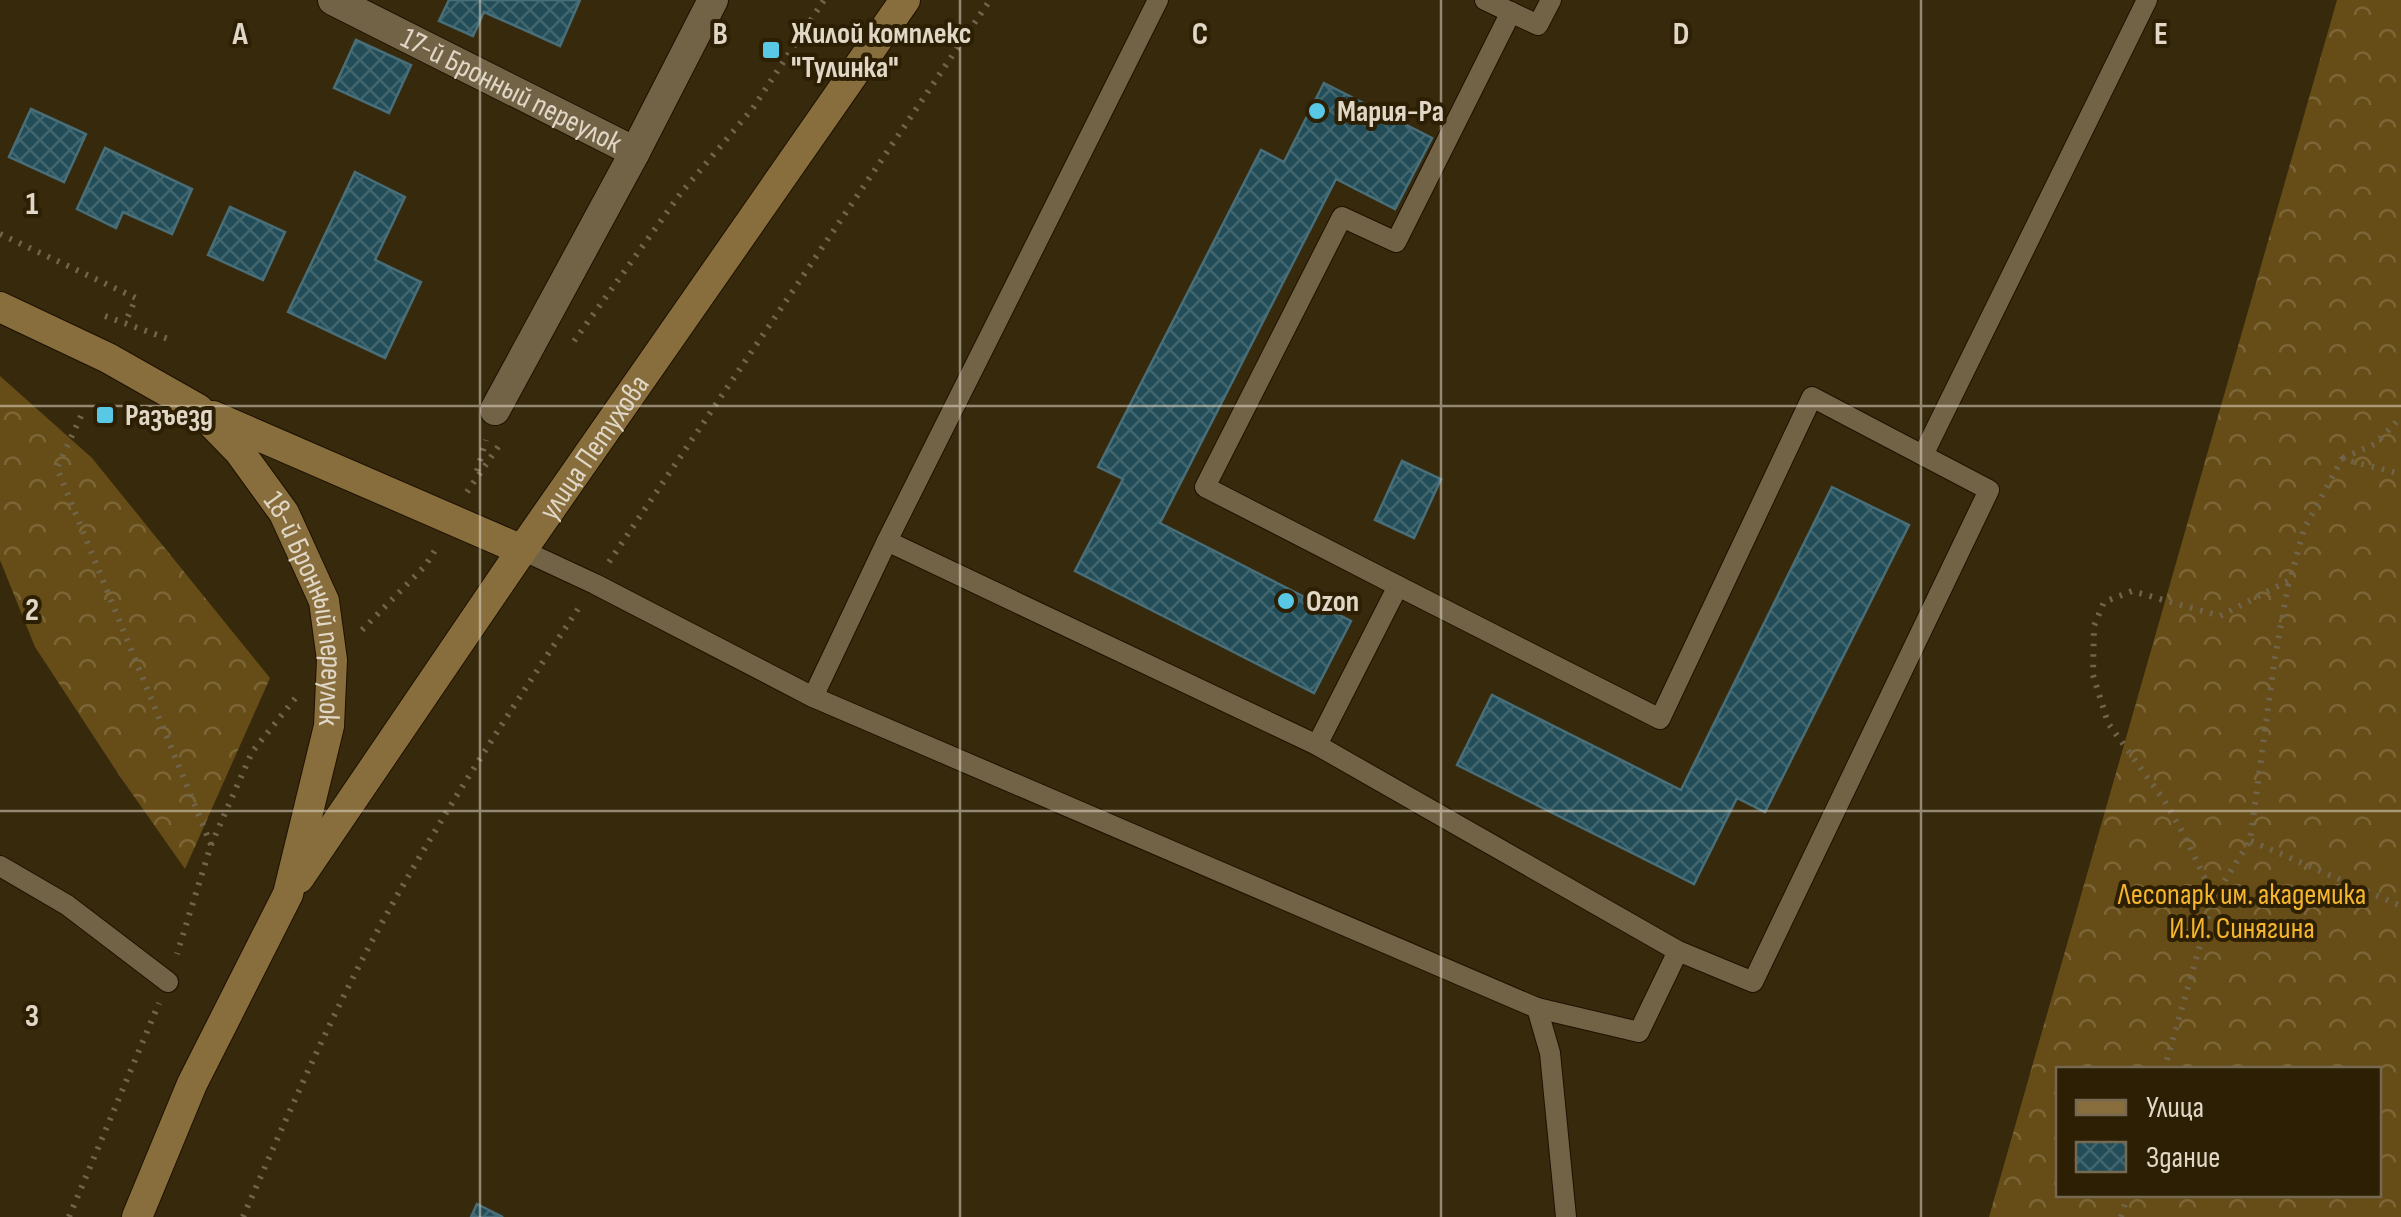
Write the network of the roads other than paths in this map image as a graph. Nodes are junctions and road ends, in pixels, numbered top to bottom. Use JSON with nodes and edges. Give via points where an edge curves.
{"nodes":[{"id":1,"x":332,"y":0,"type":"edge"},
{"id":2,"x":713,"y":0,"type":"edge"},
{"id":3,"x":904,"y":0,"type":"edge"},
{"id":4,"x":1158,"y":0,"type":"edge"},
{"id":5,"x":1486,"y":0,"type":"edge"},
{"id":6,"x":1551,"y":0,"type":"edge"},
{"id":7,"x":2147,"y":0,"type":"edge"},
{"id":8,"x":1511,"y":12,"type":"junction"},
{"id":9,"x":635,"y":152,"type":"junction"},
{"id":10,"x":0,"y":307,"type":"edge"},
{"id":11,"x":198,"y":409,"type":"junction"},
{"id":12,"x":502,"y":420,"type":"road end"},
{"id":13,"x":1923,"y":456,"type":"junction"},
{"id":14,"x":887,"y":541,"type":"junction"},
{"id":15,"x":522,"y":550,"type":"junction"},
{"id":16,"x":1398,"y":586,"type":"junction"},
{"id":17,"x":812,"y":697,"type":"junction"},
{"id":18,"x":1317,"y":746,"type":"junction"},
{"id":19,"x":0,"y":866,"type":"edge"},
{"id":20,"x":288,"y":894,"type":"junction"},
{"id":21,"x":1678,"y":951,"type":"junction"},
{"id":22,"x":168,"y":982,"type":"road end"},
{"id":23,"x":1537,"y":1008,"type":"junction"},
{"id":24,"x":137,"y":1217,"type":"edge"},
{"id":25,"x":1566,"y":1217,"type":"edge"}],
"edges":[{"from":1,"to":9,"type":"street","name":"17-й Бронный переулок"},
{"from":2,"to":9,"type":"street"},
{"from":3,"to":15,"type":"street","name":"улица Петухова"},
{"from":4,"to":14,"type":"lane"},
{"from":5,"to":8,"type":"lane"},
{"from":6,"to":8,"type":"lane","via":[[1538,26]]},
{"from":7,"to":13,"type":"lane"},
{"from":8,"to":16,"type":"lane","via":[[1396,242],[1342,217],[1205,486]]},
{"from":9,"to":12,"type":"street"},
{"from":10,"to":11,"type":"street","name":"18-й Бронный переулок"},
{"from":11,"to":15,"type":"street","name":"18-й Бронный переулок"},
{"from":11,"to":20,"type":"street","name":"18-й Бронный переулок","via":[[284,513],[324,601],[332,660],[329,726]]},
{"from":13,"to":16,"type":"lane","via":[[1812,397],[1660,719]]},
{"from":13,"to":21,"type":"lane","via":[[1989,490],[1753,982]]},
{"from":14,"to":17,"type":"lane"},
{"from":14,"to":18,"type":"lane"},
{"from":15,"to":17,"type":"lane"},
{"from":15,"to":20,"type":"street","name":"улица Петухова"},
{"from":16,"to":18,"type":"lane"},
{"from":17,"to":23,"type":"lane"},
{"from":18,"to":21,"type":"lane"},
{"from":19,"to":22,"type":"lane","via":[[67,904]]},
{"from":20,"to":24,"type":"street","name":"18-й Бронный переулок","via":[[192,1084]]},
{"from":21,"to":23,"type":"lane","via":[[1639,1032]]},
{"from":23,"to":25,"type":"lane","via":[[1550,1053]]}]}
